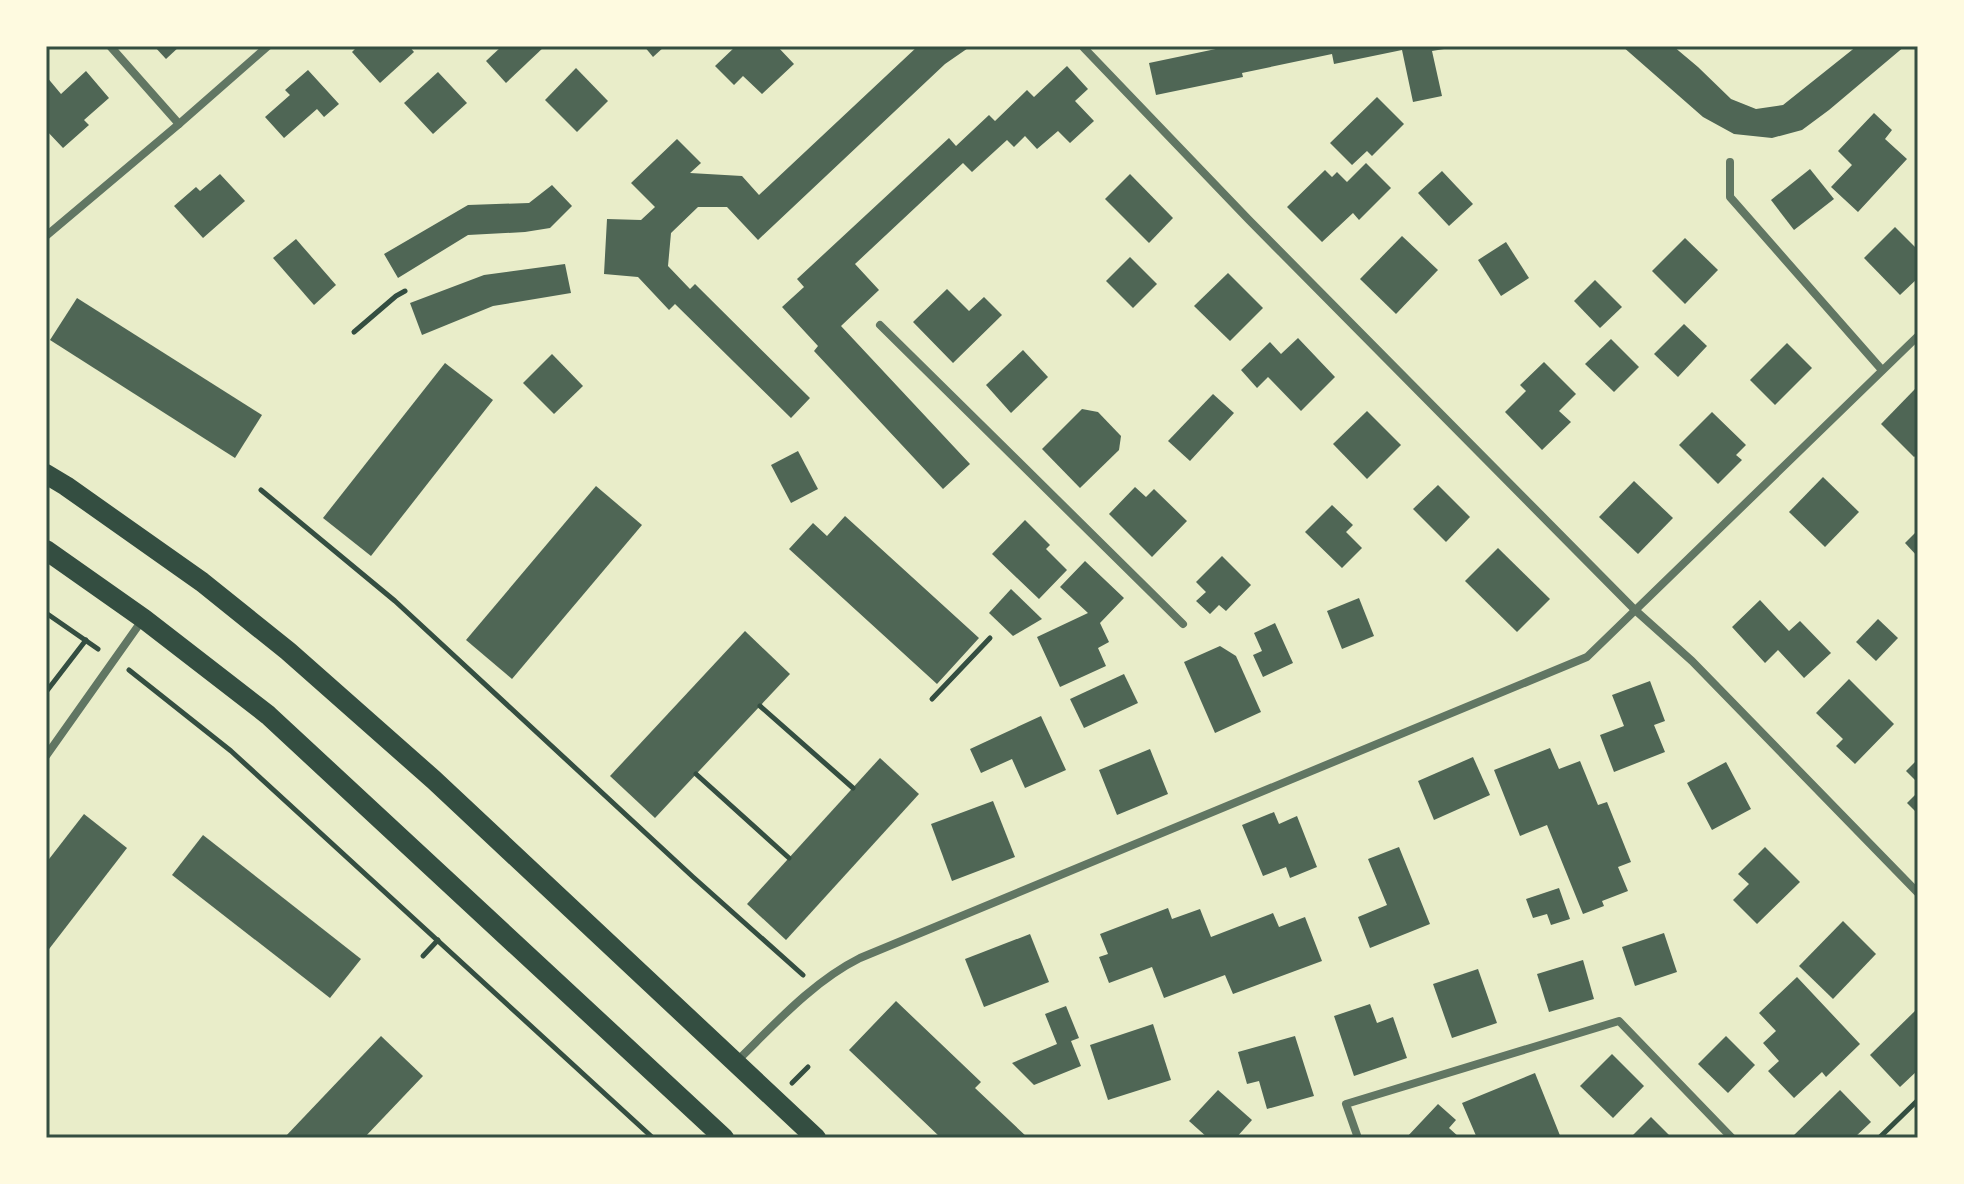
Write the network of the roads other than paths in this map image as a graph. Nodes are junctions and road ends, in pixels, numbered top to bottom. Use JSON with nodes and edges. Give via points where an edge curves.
{"nodes":[{"id":1,"x":110,"y":46,"type":"edge"},
{"id":2,"x":268,"y":46,"type":"edge"},
{"id":3,"x":1084,"y":48,"type":"dead end"},
{"id":4,"x":179,"y":124,"type":"junction"},
{"id":5,"x":1730,"y":162,"type":"dead end"},
{"id":6,"x":46,"y":236,"type":"edge"},
{"id":7,"x":880,"y":325,"type":"dead end"},
{"id":8,"x":1918,"y":336,"type":"edge"},
{"id":9,"x":1882,"y":370,"type":"junction"},
{"id":10,"x":46,"y":474,"type":"edge"},
{"id":11,"x":46,"y":550,"type":"edge"},
{"id":12,"x":1635,"y":610,"type":"junction"},
{"id":13,"x":144,"y":619,"type":"junction"},
{"id":14,"x":1183,"y":624,"type":"dead end"},
{"id":15,"x":46,"y":756,"type":"edge"},
{"id":16,"x":1918,"y":893,"type":"edge"},
{"id":17,"x":735,"y":1063,"type":"junction"},
{"id":18,"x":724,"y":1138,"type":"edge"},
{"id":19,"x":816,"y":1138,"type":"edge"},
{"id":20,"x":1358,"y":1138,"type":"edge"},
{"id":21,"x":1732,"y":1138,"type":"edge"}],
"edges":[{"from":1,"to":4,"type":"street"},
{"from":2,"to":4,"type":"street"},
{"from":3,"to":12,"type":"street"},
{"from":4,"to":6,"type":"street"},
{"from":5,"to":9,"type":"street","via":[[1730,197]]},
{"from":7,"to":14,"type":"street"},
{"from":8,"to":9,"type":"street"},
{"from":9,"to":12,"type":"street"},
{"from":10,"to":17,"type":"main road","via":[[202,582],[288,651],[434,780]]},
{"from":11,"to":13,"type":"main road"},
{"from":12,"to":16,"type":"street","via":[[1692,661]]},
{"from":12,"to":17,"type":"street","via":[[1587,657],[837,969]]},
{"from":13,"to":15,"type":"street"},
{"from":13,"to":18,"type":"main road","via":[[268,715]]},
{"from":17,"to":19,"type":"main road"},
{"from":20,"to":21,"type":"street","via":[[1346,1104],[1619,1021]]}]}
